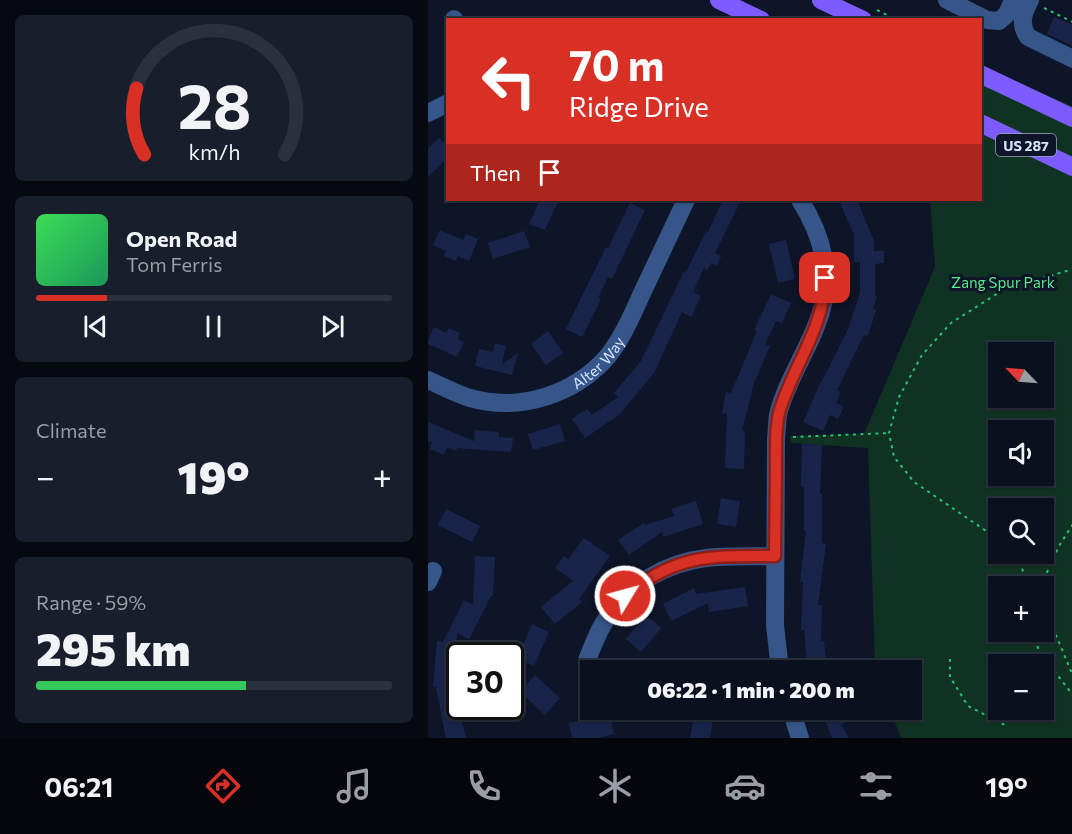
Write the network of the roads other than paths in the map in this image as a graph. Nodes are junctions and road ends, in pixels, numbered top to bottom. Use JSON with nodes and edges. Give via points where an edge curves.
{"nodes":[{"id":1,"x":719,"y":0,"type":"edge"},
{"id":2,"x":822,"y":0,"type":"edge"},
{"id":3,"x":947,"y":0,"type":"edge"},
{"id":4,"x":1013,"y":0,"type":"edge"},
{"id":5,"x":1035,"y":4,"type":"edge"},
{"id":6,"x":757,"y":18,"type":"edge"},
{"id":7,"x":859,"y":18,"type":"edge"},
{"id":8,"x":1073,"y":59,"type":"edge"},
{"id":9,"x":982,"y":75,"type":"edge"},
{"id":10,"x":446,"y":104,"type":"edge"},
{"id":11,"x":428,"y":113,"type":"edge"},
{"id":12,"x":1073,"y":118,"type":"edge"},
{"id":13,"x":982,"y":124,"type":"edge"},
{"id":14,"x":1073,"y":167,"type":"edge"},
{"id":15,"x":686,"y":201,"type":"edge"},
{"id":16,"x":801,"y":201,"type":"edge"},
{"id":17,"x":428,"y":380,"type":"edge"},
{"id":18,"x":775,"y":556,"type":"junction"},
{"id":19,"x":587,"y":660,"type":"dead end"},
{"id":20,"x":779,"y":660,"type":"edge"},
{"id":21,"x":792,"y":720,"type":"edge"},
{"id":22,"x":793,"y":736,"type":"edge"}],
"edges":[{"from":1,"to":6,"type":"main road"},
{"from":2,"to":7,"type":"main road"},
{"from":3,"to":4,"type":"street","via":[[987,20],[999,21]]},
{"from":5,"to":8,"type":"street","via":[[1024,13],[1022,23],[1028,37]]},
{"from":9,"to":12,"type":"main road","number":"US 287"},
{"from":10,"to":11,"type":"street"},
{"from":13,"to":14,"type":"main road","number":"US 287"},
{"from":15,"to":17,"type":"street","name":"Alter Way","via":[[620,339],[599,365],[576,384],[544,398],[514,403],[478,400]]},
{"from":16,"to":18,"type":"street","via":[[818,235],[825,264],[825,292],[817,324],[778,415]]},
{"from":18,"to":19,"type":"street","via":[[685,561],[652,576],[616,605]]},
{"from":18,"to":20,"type":"street"},
{"from":21,"to":22,"type":"street"}]}
